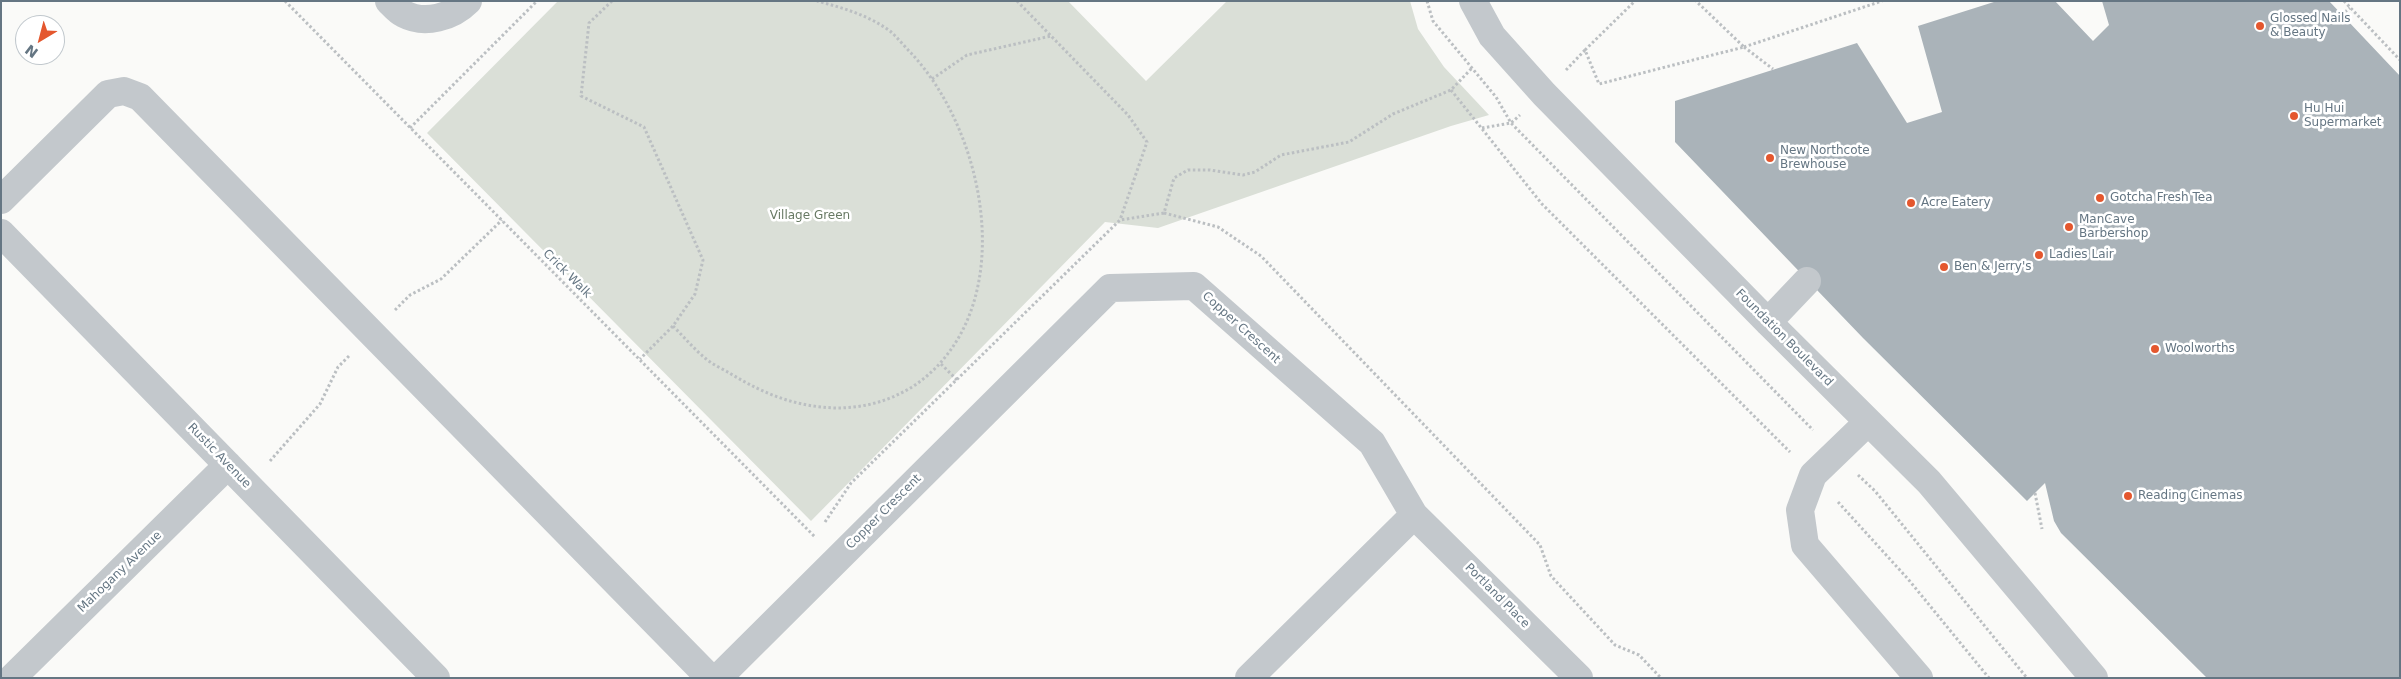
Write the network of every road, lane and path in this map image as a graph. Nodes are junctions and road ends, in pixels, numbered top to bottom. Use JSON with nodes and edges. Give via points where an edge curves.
{"nodes":[{"id":1,"x":285,"y":1,"type":"edge"},
{"id":2,"x":389,"y":1,"type":"edge"},
{"id":3,"x":468,"y":1,"type":"edge"},
{"id":4,"x":537,"y":1,"type":"edge"},
{"id":5,"x":612,"y":1,"type":"edge"},
{"id":6,"x":817,"y":1,"type":"edge"},
{"id":7,"x":1017,"y":1,"type":"edge"},
{"id":8,"x":1427,"y":1,"type":"edge"},
{"id":9,"x":1472,"y":1,"type":"edge"},
{"id":10,"x":1635,"y":1,"type":"edge"},
{"id":11,"x":1696,"y":1,"type":"edge"},
{"id":12,"x":1882,"y":1,"type":"edge"},
{"id":13,"x":2344,"y":1,"type":"edge"},
{"id":14,"x":2350,"y":8,"type":"junction"},
{"id":15,"x":2342,"y":15,"type":"dead end"},
{"id":16,"x":1052,"y":36,"type":"junction"},
{"id":17,"x":1744,"y":47,"type":"junction"},
{"id":18,"x":1585,"y":50,"type":"dead end"},
{"id":19,"x":2400,"y":60,"type":"edge"},
{"id":20,"x":1773,"y":69,"type":"dead end"},
{"id":21,"x":1626,"y":77,"type":"dead end"},
{"id":22,"x":932,"y":79,"type":"junction"},
{"id":23,"x":1451,"y":90,"type":"dead end"},
{"id":24,"x":410,"y":128,"type":"junction"},
{"id":25,"x":1,"y":200,"type":"edge"},
{"id":26,"x":1164,"y":212,"type":"dead end"},
{"id":27,"x":1120,"y":220,"type":"dead end"},
{"id":28,"x":1,"y":233,"type":"edge"},
{"id":29,"x":1807,"y":281,"type":"dead end"},
{"id":30,"x":1768,"y":322,"type":"junction"},
{"id":31,"x":673,"y":326,"type":"junction"},
{"id":32,"x":640,"y":360,"type":"junction"},
{"id":33,"x":941,"y":364,"type":"junction"},
{"id":34,"x":956,"y":380,"type":"dead end"},
{"id":35,"x":1868,"y":422,"type":"junction"},
{"id":36,"x":1837,"y":454,"type":"junction"},
{"id":37,"x":228,"y":465,"type":"junction"},
{"id":38,"x":1813,"y":475,"type":"junction"},
{"id":39,"x":2035,"y":493,"type":"dead end"},
{"id":40,"x":1414,"y":515,"type":"junction"},
{"id":41,"x":2042,"y":529,"type":"dead end"},
{"id":42,"x":837,"y":558,"type":"junction"},
{"id":43,"x":12,"y":678,"type":"edge"},
{"id":44,"x":436,"y":678,"type":"edge"},
{"id":45,"x":710,"y":678,"type":"edge"},
{"id":46,"x":718,"y":678,"type":"edge"},
{"id":47,"x":1249,"y":678,"type":"edge"},
{"id":48,"x":1579,"y":678,"type":"edge"},
{"id":49,"x":1661,"y":678,"type":"edge"},
{"id":50,"x":1919,"y":678,"type":"edge"},
{"id":51,"x":1989,"y":678,"type":"edge"},
{"id":52,"x":2027,"y":678,"type":"edge"},
{"id":53,"x":2094,"y":678,"type":"edge"}],
"edges":[{"from":1,"to":24,"type":"path","name":"Crick Walk"},
{"from":2,"to":3,"type":"street","via":[[404,14],[431,20],[460,10]]},
{"from":4,"to":24,"type":"path"},
{"from":5,"to":31,"type":"path","via":[[589,23],[581,96],[644,127],[703,260],[695,294]]},
{"from":6,"to":22,"type":"path","via":[[854,11],[890,32]]},
{"from":7,"to":16,"type":"path"},
{"from":8,"to":36,"type":"path","via":[[1433,20],[1496,97],[1511,123]]},
{"from":9,"to":30,"type":"street","name":"Foundation Boulevard","via":[[1492,36],[1544,94]]},
{"from":10,"to":18,"type":"path"},
{"from":11,"to":17,"type":"path"},
{"from":12,"to":17,"type":"path"},
{"from":13,"to":14,"type":"path"},
{"from":14,"to":15,"type":"path"},
{"from":14,"to":19,"type":"path"},
{"from":16,"to":22,"type":"path","via":[[967,55]]},
{"from":16,"to":27,"type":"path","via":[[1128,116],[1147,142]]},
{"from":17,"to":20,"type":"path"},
{"from":17,"to":21,"type":"path"},
{"from":22,"to":33,"type":"path","via":[[946,100],[964,142],[977,185],[982,234],[980,282],[969,315]]},
{"from":23,"to":38,"type":"path","via":[[1542,204]]},
{"from":24,"to":32,"type":"path","name":"Crick Walk"},
{"from":25,"to":45,"type":"street","via":[[108,94],[124,91],[140,97]]},
{"from":26,"to":49,"type":"path","via":[[1218,227],[1262,256],[1540,545],[1551,576],[1615,645],[1639,655]]},
{"from":28,"to":37,"type":"street","name":"Rustic Avenue"},
{"from":29,"to":30,"type":"street"},
{"from":30,"to":35,"type":"street","name":"Foundation Boulevard"},
{"from":31,"to":32,"type":"path"},
{"from":31,"to":33,"type":"path","via":[[706,359],[746,383],[780,399],[812,408],[849,408],[885,401],[916,386]]},
{"from":32,"to":42,"type":"path","name":"Crick Walk"},
{"from":33,"to":34,"type":"path"},
{"from":35,"to":36,"type":"street"},
{"from":35,"to":53,"type":"street","name":"Foundation Boulevard","via":[[1929,482]]},
{"from":36,"to":38,"type":"street"},
{"from":36,"to":52,"type":"path","via":[[1875,491]]},
{"from":37,"to":43,"type":"street","name":"Mahogany Avenue"},
{"from":37,"to":44,"type":"street","name":"Rustic Avenue"},
{"from":38,"to":50,"type":"street","via":[[1800,510],[1805,545]]},
{"from":38,"to":51,"type":"path","via":[[1908,579]]},
{"from":39,"to":41,"type":"path"},
{"from":40,"to":42,"type":"street","name":"Copper Crescent","via":[[1372,443],[1194,286],[1110,288]]},
{"from":40,"to":47,"type":"street"},
{"from":40,"to":48,"type":"street","name":"Portland Place"},
{"from":42,"to":46,"type":"street","name":"Copper Crescent"}]}
